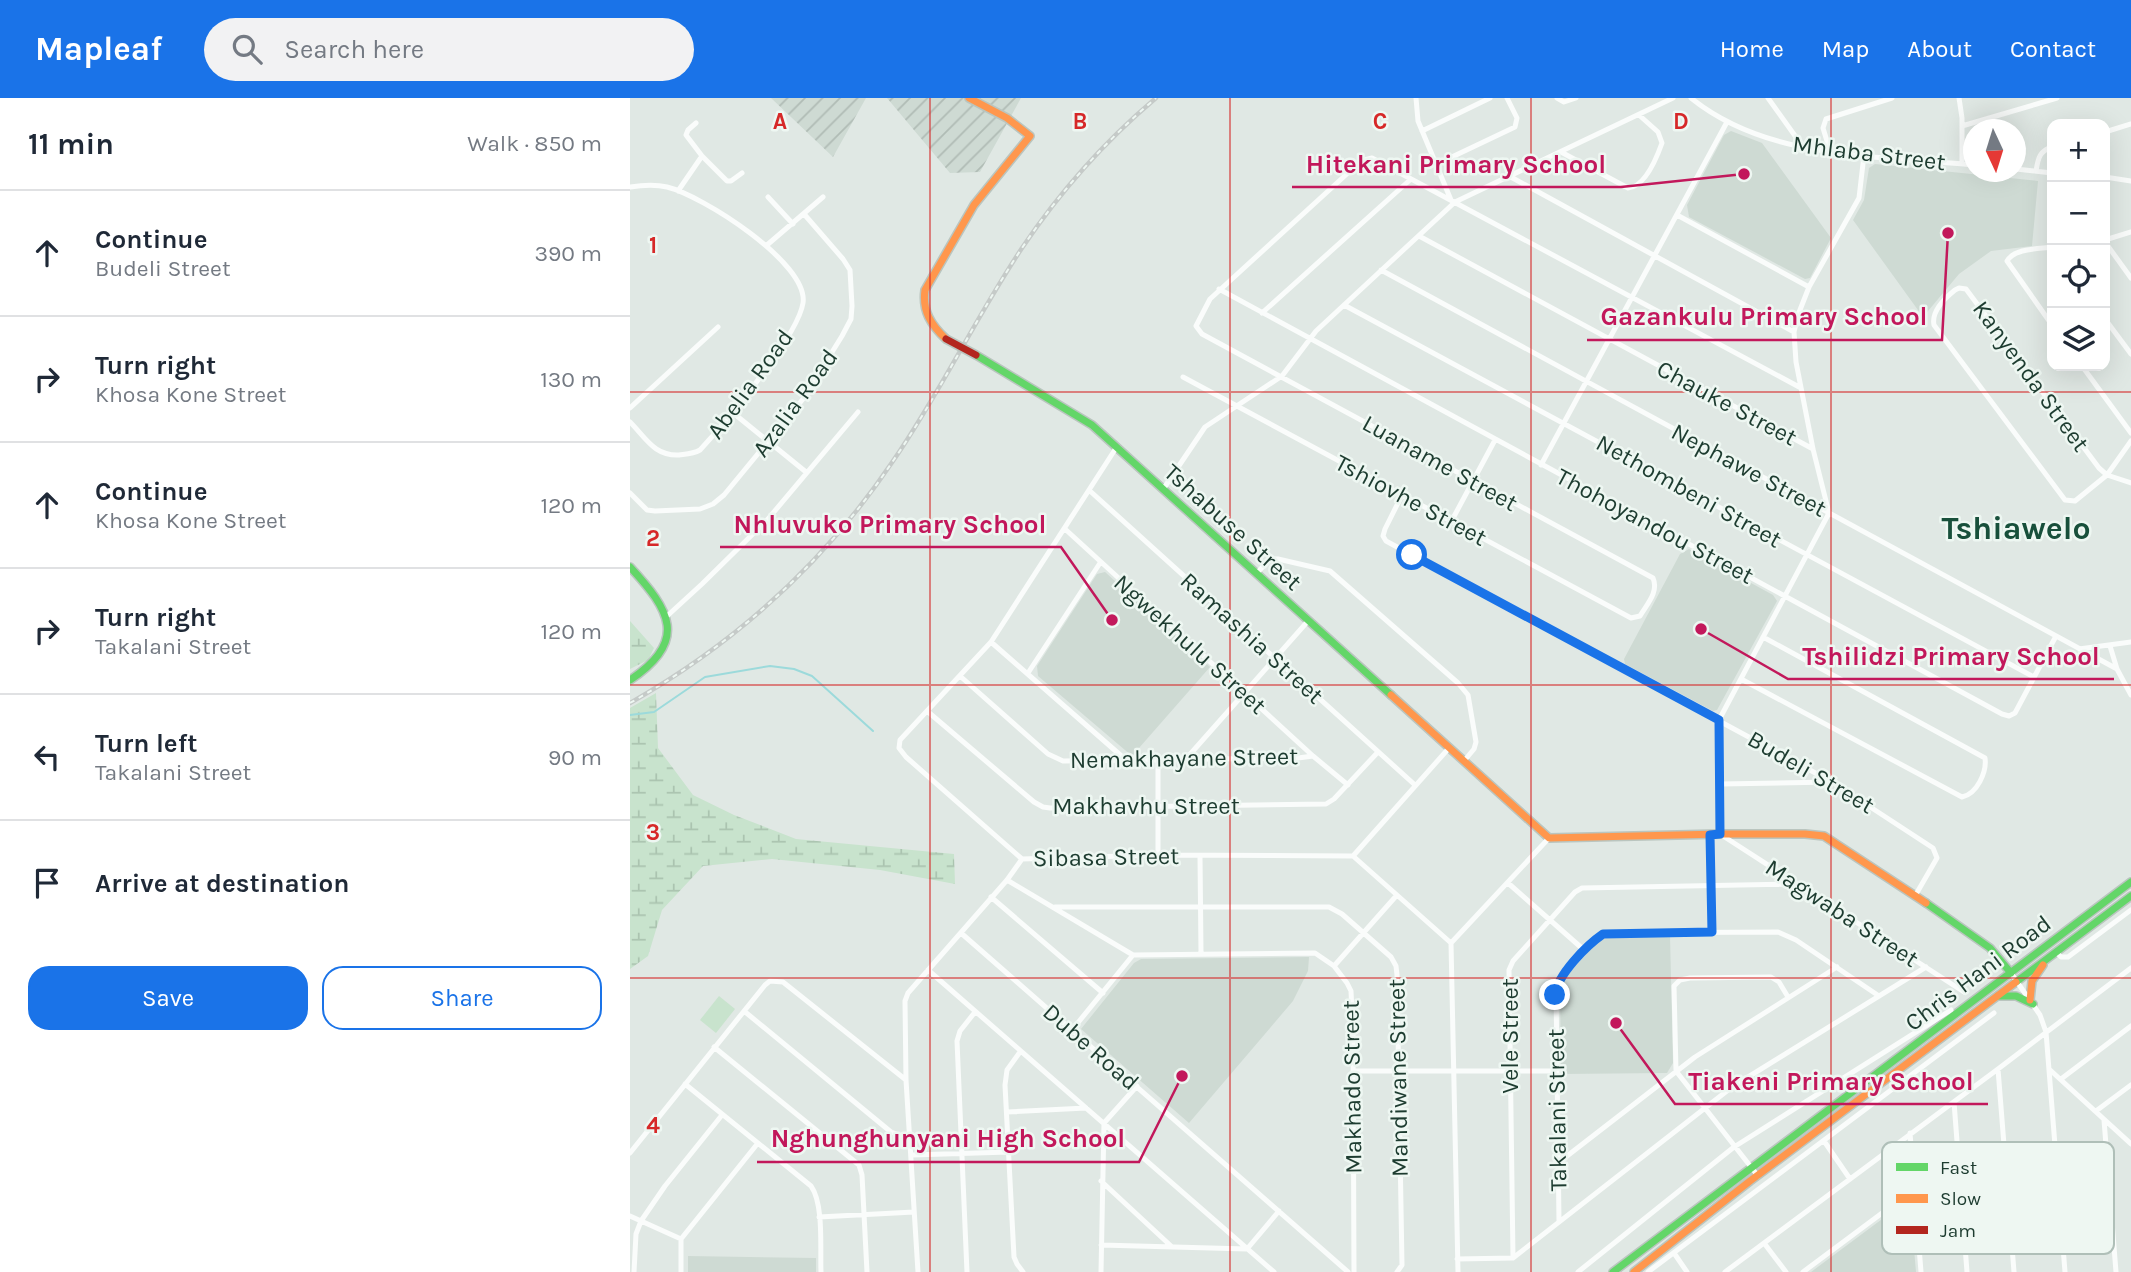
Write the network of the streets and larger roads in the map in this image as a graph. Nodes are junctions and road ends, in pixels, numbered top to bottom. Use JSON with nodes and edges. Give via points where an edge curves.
{"nodes":[{"id":1,"x":969,"y":98,"type":"edge"},
{"id":2,"x":1416,"y":98,"type":"edge"},
{"id":3,"x":1490,"y":98,"type":"edge"},
{"id":4,"x":1507,"y":98,"type":"edge"},
{"id":5,"x":1557,"y":98,"type":"edge"},
{"id":6,"x":1576,"y":98,"type":"edge"},
{"id":7,"x":1673,"y":98,"type":"edge"},
{"id":8,"x":1691,"y":98,"type":"edge"},
{"id":9,"x":1768,"y":98,"type":"edge"},
{"id":10,"x":1892,"y":98,"type":"edge"},
{"id":11,"x":1959,"y":98,"type":"edge"},
{"id":12,"x":2057,"y":98,"type":"edge"},
{"id":13,"x":1639,"y":115,"type":"junction"},
{"id":14,"x":1727,"y":122,"type":"junction"},
{"id":15,"x":696,"y":123,"type":"dead end"},
{"id":16,"x":2131,"y":124,"type":"edge"},
{"id":17,"x":1962,"y":126,"type":"junction"},
{"id":18,"x":2110,"y":130,"type":"edge"},
{"id":19,"x":1422,"y":131,"type":"junction"},
{"id":20,"x":1804,"y":148,"type":"junction"},
{"id":21,"x":2047,"y":149,"type":"edge"},
{"id":22,"x":1830,"y":151,"type":"junction"},
{"id":23,"x":1561,"y":152,"type":"junction"},
{"id":24,"x":1864,"y":155,"type":"junction"},
{"id":25,"x":702,"y":156,"type":"junction"},
{"id":26,"x":1962,"y":163,"type":"joint"},
{"id":27,"x":1436,"y":165,"type":"junction"},
{"id":28,"x":2026,"y":170,"type":"edge"},
{"id":29,"x":2036,"y":171,"type":"junction"},
{"id":30,"x":2047,"y":172,"type":"edge"},
{"id":31,"x":742,"y":173,"type":"dead end"},
{"id":32,"x":1509,"y":176,"type":"junction"},
{"id":33,"x":2110,"y":178,"type":"edge"},
{"id":34,"x":1411,"y":179,"type":"junction"},
{"id":35,"x":2131,"y":179,"type":"edge"},
{"id":36,"x":630,"y":187,"type":"edge"},
{"id":37,"x":678,"y":191,"type":"junction"},
{"id":38,"x":768,"y":197,"type":"dead end"},
{"id":39,"x":823,"y":197,"type":"dead end"},
{"id":40,"x":1453,"y":201,"type":"junction"},
{"id":41,"x":804,"y":214,"type":"junction"},
{"id":42,"x":1676,"y":215,"type":"junction"},
{"id":43,"x":793,"y":224,"type":"junction"},
{"id":44,"x":2131,"y":232,"type":"edge"},
{"id":45,"x":1419,"y":236,"type":"junction"},
{"id":46,"x":2110,"y":239,"type":"edge"},
{"id":47,"x":767,"y":245,"type":"junction"},
{"id":48,"x":2108,"y":245,"type":"edge"},
{"id":49,"x":2047,"y":249,"type":"edge"},
{"id":50,"x":1656,"y":257,"type":"junction"},
{"id":51,"x":1381,"y":270,"type":"junction"},
{"id":52,"x":2131,"y":278,"type":"edge"},
{"id":53,"x":1809,"y":287,"type":"junction"},
{"id":54,"x":1219,"y":289,"type":"junction"},
{"id":55,"x":1632,"y":299,"type":"junction"},
{"id":56,"x":1344,"y":305,"type":"junction"},
{"id":57,"x":1262,"y":313,"type":"junction"},
{"id":58,"x":2047,"y":318,"type":"edge"},
{"id":59,"x":2110,"y":326,"type":"edge"},
{"id":60,"x":718,"y":327,"type":"dead end"},
{"id":61,"x":1794,"y":332,"type":"junction"},
{"id":62,"x":1309,"y":338,"type":"junction"},
{"id":63,"x":1609,"y":340,"type":"junction"},
{"id":64,"x":2131,"y":355,"type":"edge"},
{"id":65,"x":2086,"y":371,"type":"edge"},
{"id":66,"x":1282,"y":376,"type":"junction"},
{"id":67,"x":1183,"y":377,"type":"dead end"},
{"id":68,"x":1586,"y":382,"type":"junction"},
{"id":69,"x":1801,"y":387,"type":"junction"},
{"id":70,"x":1237,"y":406,"type":"junction"},
{"id":71,"x":630,"y":408,"type":"edge"},
{"id":72,"x":732,"y":412,"type":"junction"},
{"id":73,"x":858,"y":412,"type":"dead end"},
{"id":74,"x":630,"y":422,"type":"edge"},
{"id":75,"x":1564,"y":423,"type":"junction"},
{"id":76,"x":2131,"y":433,"type":"edge"},
{"id":77,"x":1495,"y":440,"type":"junction"},
{"id":78,"x":769,"y":441,"type":"junction"},
{"id":79,"x":2131,"y":441,"type":"edge"},
{"id":80,"x":1116,"y":448,"type":"junction"},
{"id":81,"x":1813,"y":449,"type":"junction"},
{"id":82,"x":1541,"y":465,"type":"junction"},
{"id":83,"x":806,"y":472,"type":"junction"},
{"id":84,"x":2107,"y":475,"type":"junction"},
{"id":85,"x":1473,"y":481,"type":"junction"},
{"id":86,"x":2131,"y":483,"type":"edge"},
{"id":87,"x":1164,"y":488,"type":"junction"},
{"id":88,"x":1090,"y":491,"type":"junction"},
{"id":89,"x":630,"y":493,"type":"edge"},
{"id":90,"x":1402,"y":495,"type":"junction"},
{"id":91,"x":1829,"y":513,"type":"junction"},
{"id":92,"x":1451,"y":522,"type":"junction"},
{"id":93,"x":1065,"y":529,"type":"junction"},
{"id":94,"x":1807,"y":556,"type":"junction"},
{"id":95,"x":1100,"y":563,"type":"junction"},
{"id":96,"x":630,"y":567,"type":"edge"},
{"id":97,"x":1256,"y":574,"type":"junction"},
{"id":98,"x":1784,"y":596,"type":"junction"},
{"id":99,"x":1640,"y":616,"type":"joint"},
{"id":100,"x":666,"y":617,"type":"junction"},
{"id":101,"x":1308,"y":621,"type":"junction"},
{"id":102,"x":2056,"y":636,"type":"junction"},
{"id":103,"x":1763,"y":637,"type":"junction"},
{"id":104,"x":991,"y":642,"type":"junction"},
{"id":105,"x":2131,"y":642,"type":"edge"},
{"id":106,"x":2110,"y":646,"type":"junction"},
{"id":107,"x":2078,"y":649,"type":"junction"},
{"id":108,"x":1275,"y":658,"type":"junction"},
{"id":109,"x":2117,"y":669,"type":"junction"},
{"id":110,"x":1028,"y":673,"type":"junction"},
{"id":111,"x":960,"y":676,"type":"junction"},
{"id":112,"x":2034,"y":677,"type":"junction"},
{"id":113,"x":1741,"y":679,"type":"junction"},
{"id":114,"x":630,"y":680,"type":"edge"},
{"id":115,"x":1243,"y":692,"type":"junction"},
{"id":116,"x":2131,"y":695,"type":"edge"},
{"id":117,"x":927,"y":711,"type":"junction"},
{"id":118,"x":1719,"y":720,"type":"junction"},
{"id":119,"x":1449,"y":748,"type":"junction"},
{"id":120,"x":1378,"y":752,"type":"junction"},
{"id":121,"x":1313,"y":755,"type":"junction"},
{"id":122,"x":1184,"y":760,"type":"junction"},
{"id":123,"x":1127,"y":761,"type":"junction"},
{"id":124,"x":1158,"y":761,"type":"junction"},
{"id":125,"x":1464,"y":761,"type":"junction"},
{"id":126,"x":1832,"y":782,"type":"junction"},
{"id":127,"x":1720,"y":784,"type":"junction"},
{"id":128,"x":1348,"y":785,"type":"junction"},
{"id":129,"x":1415,"y":785,"type":"junction"},
{"id":130,"x":1158,"y":807,"type":"junction"},
{"id":131,"x":1720,"y":834,"type":"junction"},
{"id":132,"x":1710,"y":835,"type":"junction"},
{"id":133,"x":1549,"y":838,"type":"junction"},
{"id":134,"x":1158,"y":855,"type":"junction"},
{"id":135,"x":1200,"y":856,"type":"junction"},
{"id":136,"x":1353,"y":856,"type":"junction"},
{"id":137,"x":1022,"y":859,"type":"junction"},
{"id":138,"x":1007,"y":880,"type":"junction"},
{"id":139,"x":2131,"y":881,"type":"edge"},
{"id":140,"x":1508,"y":883,"type":"junction"},
{"id":141,"x":1796,"y":884,"type":"junction"},
{"id":142,"x":1711,"y":886,"type":"junction"},
{"id":143,"x":1398,"y":895,"type":"junction"},
{"id":144,"x":1915,"y":896,"type":"junction"},
{"id":145,"x":2131,"y":896,"type":"edge"},
{"id":146,"x":991,"y":897,"type":"junction"},
{"id":147,"x":1199,"y":907,"type":"junction"},
{"id":148,"x":1055,"y":908,"type":"junction"},
{"id":149,"x":1084,"y":909,"type":"junction"},
{"id":150,"x":2131,"y":909,"type":"edge"},
{"id":151,"x":1549,"y":920,"type":"junction"},
{"id":152,"x":1078,"y":922,"type":"junction"},
{"id":153,"x":1712,"y":932,"type":"junction"},
{"id":154,"x":961,"y":933,"type":"junction"},
{"id":155,"x":1364,"y":933,"type":"junction"},
{"id":156,"x":1451,"y":943,"type":"junction"},
{"id":157,"x":1584,"y":950,"type":"junction"},
{"id":158,"x":1201,"y":953,"type":"junction"},
{"id":159,"x":2053,"y":954,"type":"junction"},
{"id":160,"x":1133,"y":955,"type":"junction"},
{"id":161,"x":1334,"y":966,"type":"junction"},
{"id":162,"x":1838,"y":967,"type":"junction"},
{"id":163,"x":1926,"y":967,"type":"junction"},
{"id":164,"x":2131,"y":968,"type":"edge"},
{"id":165,"x":928,"y":970,"type":"junction"},
{"id":166,"x":2011,"y":973,"type":"junction"},
{"id":167,"x":2017,"y":981,"type":"junction"},
{"id":168,"x":1964,"y":992,"type":"dead end"},
{"id":169,"x":1103,"y":993,"type":"junction"},
{"id":170,"x":1879,"y":996,"type":"junction"},
{"id":171,"x":1997,"y":996,"type":"junction"},
{"id":172,"x":1788,"y":997,"type":"junction"},
{"id":173,"x":2031,"y":1002,"type":"junction"},
{"id":174,"x":1951,"y":1010,"type":"dead end"},
{"id":175,"x":744,"y":1011,"type":"junction"},
{"id":176,"x":975,"y":1013,"type":"junction"},
{"id":177,"x":1994,"y":1013,"type":"dead end"},
{"id":178,"x":2131,"y":1026,"type":"edge"},
{"id":179,"x":1072,"y":1030,"type":"junction"},
{"id":180,"x":2046,"y":1032,"type":"junction"},
{"id":181,"x":714,"y":1048,"type":"junction"},
{"id":182,"x":1020,"y":1052,"type":"junction"},
{"id":183,"x":1998,"y":1069,"type":"junction"},
{"id":184,"x":2049,"y":1069,"type":"junction"},
{"id":185,"x":1454,"y":1070,"type":"junction"},
{"id":186,"x":1353,"y":1071,"type":"junction"},
{"id":187,"x":1397,"y":1071,"type":"junction"},
{"id":188,"x":1510,"y":1071,"type":"junction"},
{"id":189,"x":1557,"y":1071,"type":"junction"},
{"id":190,"x":1676,"y":1071,"type":"junction"},
{"id":191,"x":2061,"y":1079,"type":"junction"},
{"id":192,"x":906,"y":1080,"type":"junction"},
{"id":193,"x":685,"y":1084,"type":"junction"},
{"id":194,"x":2131,"y":1085,"type":"edge"},
{"id":195,"x":1137,"y":1086,"type":"junction"},
{"id":196,"x":1954,"y":1102,"type":"junction"},
{"id":197,"x":1087,"y":1108,"type":"junction"},
{"id":198,"x":1704,"y":1108,"type":"junction"},
{"id":199,"x":2096,"y":1111,"type":"junction"},
{"id":200,"x":1007,"y":1112,"type":"junction"},
{"id":201,"x":722,"y":1115,"type":"junction"},
{"id":202,"x":2104,"y":1120,"type":"junction"},
{"id":203,"x":1104,"y":1123,"type":"junction"},
{"id":204,"x":1910,"y":1133,"type":"junction"},
{"id":205,"x":910,"y":1139,"type":"junction"},
{"id":206,"x":1824,"y":1141,"type":"junction"},
{"id":207,"x":1898,"y":1142,"type":"edge"},
{"id":208,"x":1910,"y":1142,"type":"edge"},
{"id":209,"x":1957,"y":1142,"type":"edge"},
{"id":210,"x":2004,"y":1142,"type":"edge"},
{"id":211,"x":2055,"y":1142,"type":"edge"},
{"id":212,"x":2106,"y":1142,"type":"edge"},
{"id":213,"x":758,"y":1143,"type":"junction"},
{"id":214,"x":2131,"y":1144,"type":"edge"},
{"id":215,"x":1734,"y":1147,"type":"junction"},
{"id":216,"x":1009,"y":1152,"type":"junction"},
{"id":217,"x":630,"y":1153,"type":"edge"},
{"id":218,"x":963,"y":1154,"type":"junction"},
{"id":219,"x":1882,"y":1154,"type":"edge"},
{"id":220,"x":912,"y":1155,"type":"junction"},
{"id":221,"x":1558,"y":1163,"type":"junction"},
{"id":222,"x":1752,"y":1167,"type":"junction"},
{"id":223,"x":1758,"y":1176,"type":"junction"},
{"id":224,"x":1850,"y":1178,"type":"junction"},
{"id":225,"x":1101,"y":1181,"type":"junction"},
{"id":226,"x":1279,"y":1211,"type":"junction"},
{"id":227,"x":914,"y":1212,"type":"junction"},
{"id":228,"x":1882,"y":1213,"type":"edge"},
{"id":229,"x":864,"y":1214,"type":"junction"},
{"id":230,"x":630,"y":1216,"type":"edge"},
{"id":231,"x":819,"y":1217,"type":"junction"},
{"id":232,"x":641,"y":1221,"type":"junction"},
{"id":233,"x":1559,"y":1222,"type":"junction"},
{"id":234,"x":681,"y":1239,"type":"junction"},
{"id":235,"x":1764,"y":1243,"type":"junction"},
{"id":236,"x":1101,"y":1245,"type":"junction"},
{"id":237,"x":1172,"y":1246,"type":"junction"},
{"id":238,"x":2114,"y":1247,"type":"edge"},
{"id":239,"x":1247,"y":1249,"type":"junction"},
{"id":240,"x":1674,"y":1253,"type":"junction"},
{"id":241,"x":1920,"y":1254,"type":"edge"},
{"id":242,"x":1966,"y":1254,"type":"edge"},
{"id":243,"x":2012,"y":1254,"type":"edge"},
{"id":244,"x":2064,"y":1254,"type":"edge"},
{"id":245,"x":1513,"y":1258,"type":"junction"},
{"id":246,"x":1457,"y":1259,"type":"junction"},
{"id":247,"x":634,"y":1272,"type":"edge"},
{"id":248,"x":681,"y":1272,"type":"edge"},
{"id":249,"x":821,"y":1272,"type":"edge"},
{"id":250,"x":867,"y":1272,"type":"edge"},
{"id":251,"x":918,"y":1272,"type":"edge"},
{"id":252,"x":967,"y":1272,"type":"edge"},
{"id":253,"x":1023,"y":1272,"type":"edge"},
{"id":254,"x":1101,"y":1272,"type":"edge"},
{"id":255,"x":1273,"y":1272,"type":"edge"},
{"id":256,"x":1348,"y":1272,"type":"edge"},
{"id":257,"x":1353,"y":1272,"type":"edge"},
{"id":258,"x":1397,"y":1272,"type":"edge"},
{"id":259,"x":1458,"y":1272,"type":"edge"},
{"id":260,"x":1578,"y":1272,"type":"edge"},
{"id":261,"x":1613,"y":1272,"type":"edge"},
{"id":262,"x":1634,"y":1272,"type":"edge"},
{"id":263,"x":1648,"y":1272,"type":"edge"},
{"id":264,"x":1687,"y":1272,"type":"edge"},
{"id":265,"x":1726,"y":1272,"type":"edge"},
{"id":266,"x":1786,"y":1272,"type":"edge"},
{"id":267,"x":1803,"y":1272,"type":"edge"},
{"id":268,"x":1921,"y":1272,"type":"edge"},
{"id":269,"x":1967,"y":1272,"type":"edge"},
{"id":270,"x":2014,"y":1272,"type":"edge"},
{"id":271,"x":2065,"y":1272,"type":"edge"},
{"id":272,"x":2116,"y":1272,"type":"edge"}],
"edges":[{"from":1,"to":80,"type":"street","name":"Tshabuse Street","bridge":true,"via":[[1030,135],[974,205],[925,290],[926,315],[946,339],[1075,413]]},
{"from":2,"to":19,"type":"street"},
{"from":3,"to":19,"type":"street"},
{"from":4,"to":27,"type":"street","via":[[1517,118],[1515,128]]},
{"from":5,"to":6,"type":"street","via":[[1564,102]]},
{"from":7,"to":13,"type":"street"},
{"from":8,"to":14,"type":"street","name":"Mhlaba Street"},
{"from":9,"to":20,"type":"street"},
{"from":10,"to":22,"type":"street","via":[[1826,119],[1823,128]]},
{"from":11,"to":17,"type":"street"},
{"from":12,"to":17,"type":"street"},
{"from":13,"to":23,"type":"street"},
{"from":13,"to":23,"type":"street","via":[[1658,132],[1662,143],[1642,182],[1634,188]]},
{"from":14,"to":20,"type":"street","name":"Mhlaba Street"},
{"from":14,"to":42,"type":"street"},
{"from":15,"to":25,"type":"street","via":[[686,135]]},
{"from":16,"to":18,"type":"street"},
{"from":17,"to":26,"type":"street"},
{"from":19,"to":27,"type":"street"},
{"from":20,"to":22,"type":"street","name":"Mhlaba Street"},
{"from":21,"to":29,"type":"street","via":[[2039,155]]},
{"from":22,"to":24,"type":"street","name":"Mhlaba Street"},
{"from":23,"to":32,"type":"street"},
{"from":24,"to":26,"type":"street","name":"Mhlaba Street"},
{"from":24,"to":53,"type":"street","via":[[1859,198]]},
{"from":25,"to":31,"type":"street","via":[[727,181]]},
{"from":25,"to":37,"type":"street"},
{"from":27,"to":40,"type":"street"},
{"from":28,"to":29,"type":"street"},
{"from":29,"to":30,"type":"street"},
{"from":32,"to":40,"type":"street"},
{"from":32,"to":50,"type":"street"},
{"from":33,"to":35,"type":"street"},
{"from":34,"to":40,"type":"street"},
{"from":34,"to":54,"type":"street","via":[[1376,159],[1361,161]]},
{"from":34,"to":57,"type":"street"},
{"from":36,"to":37,"type":"street"},
{"from":37,"to":47,"type":"street"},
{"from":38,"to":43,"type":"street"},
{"from":39,"to":41,"type":"street"},
{"from":40,"to":45,"type":"street"},
{"from":40,"to":55,"type":"street"},
{"from":41,"to":43,"type":"street"},
{"from":41,"to":78,"type":"street","name":"Azalia Road","via":[[848,267],[852,313],[817,380]]},
{"from":42,"to":50,"type":"street"},
{"from":42,"to":53,"type":"street"},
{"from":43,"to":47,"type":"street"},
{"from":44,"to":46,"type":"street"},
{"from":45,"to":51,"type":"street"},
{"from":45,"to":63,"type":"street","name":"Chauke Street"},
{"from":47,"to":72,"type":"street","name":"Abelia Road","via":[[796,277],[804,296],[800,314],[776,355]]},
{"from":48,"to":52,"type":"street"},
{"from":49,"to":58,"type":"street","via":[[2008,258]]},
{"from":50,"to":55,"type":"street"},
{"from":50,"to":61,"type":"street"},
{"from":51,"to":56,"type":"street"},
{"from":51,"to":68,"type":"street","name":"Nephawe Street"},
{"from":53,"to":61,"type":"street"},
{"from":54,"to":57,"type":"street","name":"Thohoyandou Street"},
{"from":54,"to":66,"type":"street","name":"Luaname Street","via":[[1197,328]]},
{"from":55,"to":63,"type":"street"},
{"from":55,"to":69,"type":"street"},
{"from":56,"to":62,"type":"street"},
{"from":56,"to":75,"type":"street","name":"Nethombeni Street"},
{"from":57,"to":62,"type":"street","name":"Thohoyandou Street"},
{"from":59,"to":64,"type":"street"},
{"from":60,"to":71,"type":"street"},
{"from":61,"to":69,"type":"street"},
{"from":62,"to":66,"type":"street"},
{"from":62,"to":77,"type":"street","name":"Thohoyandou Street"},
{"from":63,"to":68,"type":"street"},
{"from":63,"to":81,"type":"street","name":"Chauke Street"},
{"from":65,"to":76,"type":"street"},
{"from":66,"to":70,"type":"street"},
{"from":66,"to":85,"type":"street","name":"Luaname Street"},
{"from":67,"to":70,"type":"street","name":"Tshiovhe Street"},
{"from":68,"to":75,"type":"street"},
{"from":68,"to":91,"type":"street","name":"Nephawe Street"},
{"from":69,"to":81,"type":"street"},
{"from":70,"to":87,"type":"street","via":[[1205,427]]},
{"from":70,"to":90,"type":"street","name":"Tshiovhe Street"},
{"from":72,"to":74,"type":"street","name":"Abelia Road","via":[[700,450],[690,454],[660,453]]},
{"from":72,"to":78,"type":"street"},
{"from":73,"to":83,"type":"street"},
{"from":75,"to":82,"type":"street"},
{"from":75,"to":94,"type":"street","name":"Nethombeni Street"},
{"from":77,"to":82,"type":"street","name":"Thohoyandou Street"},
{"from":77,"to":85,"type":"street"},
{"from":78,"to":83,"type":"street"},
{"from":78,"to":89,"type":"street","name":"Azalia Road","via":[[724,495],[706,507],[650,511]]},
{"from":79,"to":84,"type":"street"},
{"from":80,"to":87,"type":"street","name":"Tshabuse Street"},
{"from":80,"to":88,"type":"street"},
{"from":81,"to":91,"type":"street"},
{"from":82,"to":98,"type":"street","name":"Thohoyandou Street"},
{"from":83,"to":100,"type":"street","via":[[768,519]]},
{"from":84,"to":84,"type":"street","name":"Kanyenda Street","via":[[1966,289],[1955,289],[1935,311],[1934,325],[2062,497],[2075,501]]},
{"from":84,"to":86,"type":"street","name":"Kanyenda Street"},
{"from":85,"to":92,"type":"street"},
{"from":85,"to":99,"type":"street","name":"Luaname Street","via":[[1653,578],[1655,591]]},
{"from":87,"to":97,"type":"street","name":"Tshabuse Street"},
{"from":88,"to":93,"type":"street"},
{"from":88,"to":108,"type":"street","name":"Ramashia Street"},
{"from":90,"to":92,"type":"street","name":"Tshiovhe Street"},
{"from":90,"to":118,"type":"street","name":"Budeli Street","via":[[1385,529],[1385,541]]},
{"from":91,"to":94,"type":"street"},
{"from":91,"to":102,"type":"street","name":"Nephawe Street"},
{"from":92,"to":99,"type":"street","name":"Tshiovhe Street","via":[[1627,617]]},
{"from":93,"to":95,"type":"street","name":"Ngwekhulu Street"},
{"from":93,"to":104,"type":"street"},
{"from":94,"to":98,"type":"street"},
{"from":94,"to":112,"type":"street","name":"Nethombeni Street"},
{"from":95,"to":110,"type":"street"},
{"from":95,"to":115,"type":"street","name":"Ngwekhulu Street"},
{"from":96,"to":100,"type":"street","via":[[655,595]]},
{"from":97,"to":101,"type":"street","name":"Tshabuse Street"},
{"from":97,"to":125,"type":"street","via":[[1270,559],[1330,571],[1458,682],[1468,695],[1476,742]]},
{"from":98,"to":103,"type":"street"},
{"from":98,"to":112,"type":"street","name":"Thohoyandou Street","via":[[2004,715],[2015,713]]},
{"from":100,"to":114,"type":"street","via":[[666,643],[660,655]]},
{"from":101,"to":108,"type":"street"},
{"from":101,"to":119,"type":"street","name":"Tshabuse Street"},
{"from":102,"to":107,"type":"street","name":"Nephawe Street"},
{"from":102,"to":112,"type":"street","name":"Thohoyandou Street"},
{"from":103,"to":113,"type":"street"},
{"from":103,"to":113,"type":"street","via":[[1985,758],[1985,771],[1973,792],[1962,797]]},
{"from":104,"to":110,"type":"street"},
{"from":104,"to":111,"type":"street"},
{"from":105,"to":106,"type":"street"},
{"from":106,"to":107,"type":"street"},
{"from":106,"to":109,"type":"street"},
{"from":107,"to":109,"type":"street","name":"Nephawe Street"},
{"from":108,"to":115,"type":"street"},
{"from":108,"to":120,"type":"street","name":"Ramashia Street"},
{"from":109,"to":116,"type":"street"},
{"from":110,"to":123,"type":"street"},
{"from":111,"to":117,"type":"street"},
{"from":111,"to":123,"type":"street","name":"Nemakhayane Street","via":[[1057,760]]},
{"from":113,"to":118,"type":"street"},
{"from":115,"to":121,"type":"street","name":"Ngwekhulu Street"},
{"from":115,"to":122,"type":"street"},
{"from":117,"to":130,"type":"street","name":"Makhavhu Street","via":[[1043,807]]},
{"from":117,"to":137,"type":"street","name":"Sibasa Street","via":[[900,740],[900,750]]},
{"from":118,"to":126,"type":"street","name":"Budeli Street"},
{"from":118,"to":127,"type":"street"},
{"from":119,"to":125,"type":"street","name":"Tshabuse Street"},
{"from":119,"to":129,"type":"street"},
{"from":120,"to":128,"type":"street","name":"Makhavhu Street"},
{"from":120,"to":129,"type":"street","name":"Ramashia Street"},
{"from":121,"to":122,"type":"street","name":"Nemakhayane Street"},
{"from":121,"to":128,"type":"street","name":"Ngwekhulu Street"},
{"from":122,"to":124,"type":"street","name":"Nemakhayane Street"},
{"from":123,"to":124,"type":"street","name":"Nemakhayane Street"},
{"from":124,"to":130,"type":"street"},
{"from":125,"to":133,"type":"street","name":"Tshabuse Street"},
{"from":126,"to":127,"type":"street"},
{"from":126,"to":144,"type":"street","name":"Budeli Street","via":[[1936,851],[1937,858]]},
{"from":127,"to":131,"type":"street"},
{"from":128,"to":130,"type":"street","name":"Makhavhu Street","via":[[1326,804]]},
{"from":129,"to":136,"type":"street"},
{"from":130,"to":134,"type":"street"},
{"from":131,"to":132,"type":"street"},
{"from":131,"to":141,"type":"street","name":"Magwaba Street"},
{"from":131,"to":144,"type":"street","via":[[1824,836]]},
{"from":132,"to":133,"type":"street"},
{"from":132,"to":142,"type":"street"},
{"from":133,"to":140,"type":"street"},
{"from":134,"to":135,"type":"street","name":"Sibasa Street"},
{"from":134,"to":137,"type":"street","name":"Sibasa Street"},
{"from":135,"to":136,"type":"street","name":"Sibasa Street"},
{"from":135,"to":147,"type":"street"},
{"from":136,"to":143,"type":"street"},
{"from":137,"to":138,"type":"street"},
{"from":138,"to":146,"type":"street"},
{"from":138,"to":148,"type":"street"},
{"from":139,"to":166,"type":"street","name":"Chris Hani Road"},
{"from":140,"to":151,"type":"street"},
{"from":140,"to":156,"type":"street"},
{"from":141,"to":142,"type":"street","name":"Vele Street"},
{"from":141,"to":163,"type":"street","name":"Magwaba Street"},
{"from":142,"to":151,"type":"street","name":"Vele Street","via":[[1582,888]]},
{"from":142,"to":153,"type":"street"},
{"from":143,"to":155,"type":"street"},
{"from":143,"to":156,"type":"street"},
{"from":144,"to":166,"type":"street","via":[[1990,948]]},
{"from":145,"to":159,"type":"street","name":"Chris Hani Road"},
{"from":146,"to":154,"type":"street"},
{"from":146,"to":169,"type":"street"},
{"from":147,"to":149,"type":"street","name":"Mandiwane Street"},
{"from":147,"to":155,"type":"street","name":"Mandiwane Street","via":[[1329,907]]},
{"from":147,"to":158,"type":"street"},
{"from":148,"to":149,"type":"street","name":"Mandiwane Street"},
{"from":148,"to":152,"type":"street"},
{"from":149,"to":152,"type":"street"},
{"from":150,"to":159,"type":"street","via":[[2068,957]]},
{"from":151,"to":157,"type":"street"},
{"from":151,"to":188,"type":"street","name":"Vele Street","via":[[1508,970]]},
{"from":152,"to":160,"type":"street"},
{"from":153,"to":157,"type":"street","name":"Takalani Street","via":[[1603,934]]},
{"from":153,"to":162,"type":"street","name":"Takalani Street","via":[[1781,932]]},
{"from":154,"to":165,"type":"street"},
{"from":154,"to":179,"type":"street","name":"Dube Road"},
{"from":155,"to":161,"type":"street"},
{"from":155,"to":187,"type":"street","name":"Mandiwane Street","via":[[1396,966]]},
{"from":156,"to":185,"type":"street"},
{"from":157,"to":189,"type":"street","name":"Takalani Street","via":[[1556,985]]},
{"from":158,"to":160,"type":"street","name":"Makhado Street"},
{"from":158,"to":161,"type":"street","name":"Makhado Street","via":[[1315,953]]},
{"from":159,"to":167,"type":"street","name":"Chris Hani Road"},
{"from":159,"to":173,"type":"street","via":[[2033,977]]},
{"from":160,"to":169,"type":"street"},
{"from":161,"to":186,"type":"street","name":"Makhado Street","via":[[1350,988]]},
{"from":162,"to":170,"type":"street","name":"Takalani Street"},
{"from":162,"to":172,"type":"street"},
{"from":163,"to":168,"type":"street","name":"Magwaba Street"},
{"from":163,"to":170,"type":"street"},
{"from":164,"to":180,"type":"street"},
{"from":165,"to":176,"type":"street"},
{"from":165,"to":192,"type":"street","via":[[905,1001]]},
{"from":166,"to":167,"type":"street"},
{"from":166,"to":222,"type":"street","name":"Chris Hani Road"},
{"from":167,"to":171,"type":"street","name":"Chris Hani Road"},
{"from":167,"to":173,"type":"street"},
{"from":169,"to":179,"type":"street"},
{"from":170,"to":198,"type":"street"},
{"from":171,"to":173,"type":"street","via":[[2014,995]]},
{"from":171,"to":223,"type":"street","name":"Chris Hani Road"},
{"from":172,"to":190,"type":"street"},
{"from":172,"to":190,"type":"street","via":[[1771,977],[1677,982]]},
{"from":173,"to":180,"type":"street"},
{"from":174,"to":215,"type":"street","name":"Chris Hani Road"},
{"from":175,"to":181,"type":"street"},
{"from":175,"to":192,"type":"street","via":[[770,981],[783,982]]},
{"from":175,"to":205,"type":"street","via":[[891,1132]]},
{"from":176,"to":182,"type":"street"},
{"from":176,"to":218,"type":"street","via":[[957,1041]]},
{"from":177,"to":206,"type":"street"},
{"from":178,"to":191,"type":"street"},
{"from":179,"to":195,"type":"street","name":"Dube Road"},
{"from":180,"to":183,"type":"street"},
{"from":180,"to":184,"type":"street"},
{"from":181,"to":193,"type":"street"},
{"from":181,"to":229,"type":"street","via":[[859,1165]]},
{"from":182,"to":197,"type":"street"},
{"from":182,"to":200,"type":"street","via":[[1007,1070]]},
{"from":183,"to":196,"type":"street"},
{"from":183,"to":210,"type":"street"},
{"from":184,"to":191,"type":"street"},
{"from":184,"to":211,"type":"street"},
{"from":185,"to":187,"type":"street"},
{"from":185,"to":188,"type":"street"},
{"from":185,"to":246,"type":"street"},
{"from":186,"to":187,"type":"street"},
{"from":186,"to":257,"type":"street","name":"Makhado Street"},
{"from":187,"to":258,"type":"street","name":"Mandiwane Street","via":[[1402,1265]]},
{"from":188,"to":189,"type":"street"},
{"from":188,"to":245,"type":"street","name":"Vele Street"},
{"from":189,"to":221,"type":"street","name":"Takalani Street"},
{"from":190,"to":198,"type":"street"},
{"from":190,"to":221,"type":"street"},
{"from":191,"to":199,"type":"street"},
{"from":192,"to":205,"type":"street"},
{"from":193,"to":201,"type":"street"},
{"from":193,"to":217,"type":"street"},
{"from":194,"to":199,"type":"street"},
{"from":195,"to":203,"type":"street"},
{"from":195,"to":226,"type":"street","name":"Dube Road"},
{"from":196,"to":204,"type":"street"},
{"from":196,"to":209,"type":"street"},
{"from":197,"to":200,"type":"street"},
{"from":197,"to":203,"type":"street"},
{"from":198,"to":215,"type":"street"},
{"from":198,"to":233,"type":"street"},
{"from":199,"to":202,"type":"street"},
{"from":200,"to":216,"type":"street"},
{"from":201,"to":213,"type":"street"},
{"from":201,"to":232,"type":"street"},
{"from":202,"to":212,"type":"street"},
{"from":202,"to":214,"type":"street"},
{"from":203,"to":225,"type":"street"},
{"from":203,"to":239,"type":"street"},
{"from":204,"to":207,"type":"street"},
{"from":204,"to":208,"type":"street"},
{"from":205,"to":220,"type":"street"},
{"from":206,"to":224,"type":"street"},
{"from":206,"to":240,"type":"street"},
{"from":213,"to":231,"type":"street","via":[[811,1186]]},
{"from":213,"to":234,"type":"street"},
{"from":215,"to":222,"type":"street"},
{"from":215,"to":260,"type":"street","name":"Chris Hani Road"},
{"from":216,"to":218,"type":"street"},
{"from":216,"to":253,"type":"street","via":[[1014,1257]]},
{"from":218,"to":220,"type":"street"},
{"from":218,"to":252,"type":"street"},
{"from":219,"to":224,"type":"street"},
{"from":220,"to":227,"type":"street"},
{"from":221,"to":233,"type":"street","name":"Takalani Street"},
{"from":222,"to":223,"type":"street"},
{"from":222,"to":261,"type":"street","name":"Chris Hani Road"},
{"from":223,"to":262,"type":"street","name":"Chris Hani Road"},
{"from":224,"to":235,"type":"street"},
{"from":225,"to":236,"type":"street"},
{"from":225,"to":237,"type":"street"},
{"from":226,"to":239,"type":"street"},
{"from":226,"to":256,"type":"street","name":"Dube Road"},
{"from":227,"to":229,"type":"street"},
{"from":227,"to":251,"type":"street"},
{"from":228,"to":267,"type":"street"},
{"from":229,"to":231,"type":"street"},
{"from":229,"to":250,"type":"street"},
{"from":230,"to":232,"type":"street"},
{"from":231,"to":249,"type":"street"},
{"from":232,"to":234,"type":"street"},
{"from":232,"to":247,"type":"street"},
{"from":233,"to":245,"type":"street"},
{"from":234,"to":248,"type":"street"},
{"from":235,"to":265,"type":"street"},
{"from":235,"to":266,"type":"street"},
{"from":236,"to":237,"type":"street"},
{"from":236,"to":254,"type":"street"},
{"from":237,"to":239,"type":"street"},
{"from":238,"to":272,"type":"street"},
{"from":239,"to":255,"type":"street"},
{"from":240,"to":263,"type":"street"},
{"from":240,"to":264,"type":"street"},
{"from":241,"to":268,"type":"street"},
{"from":242,"to":269,"type":"street"},
{"from":243,"to":270,"type":"street"},
{"from":244,"to":271,"type":"street"},
{"from":245,"to":246,"type":"street"},
{"from":246,"to":259,"type":"street"}]}
